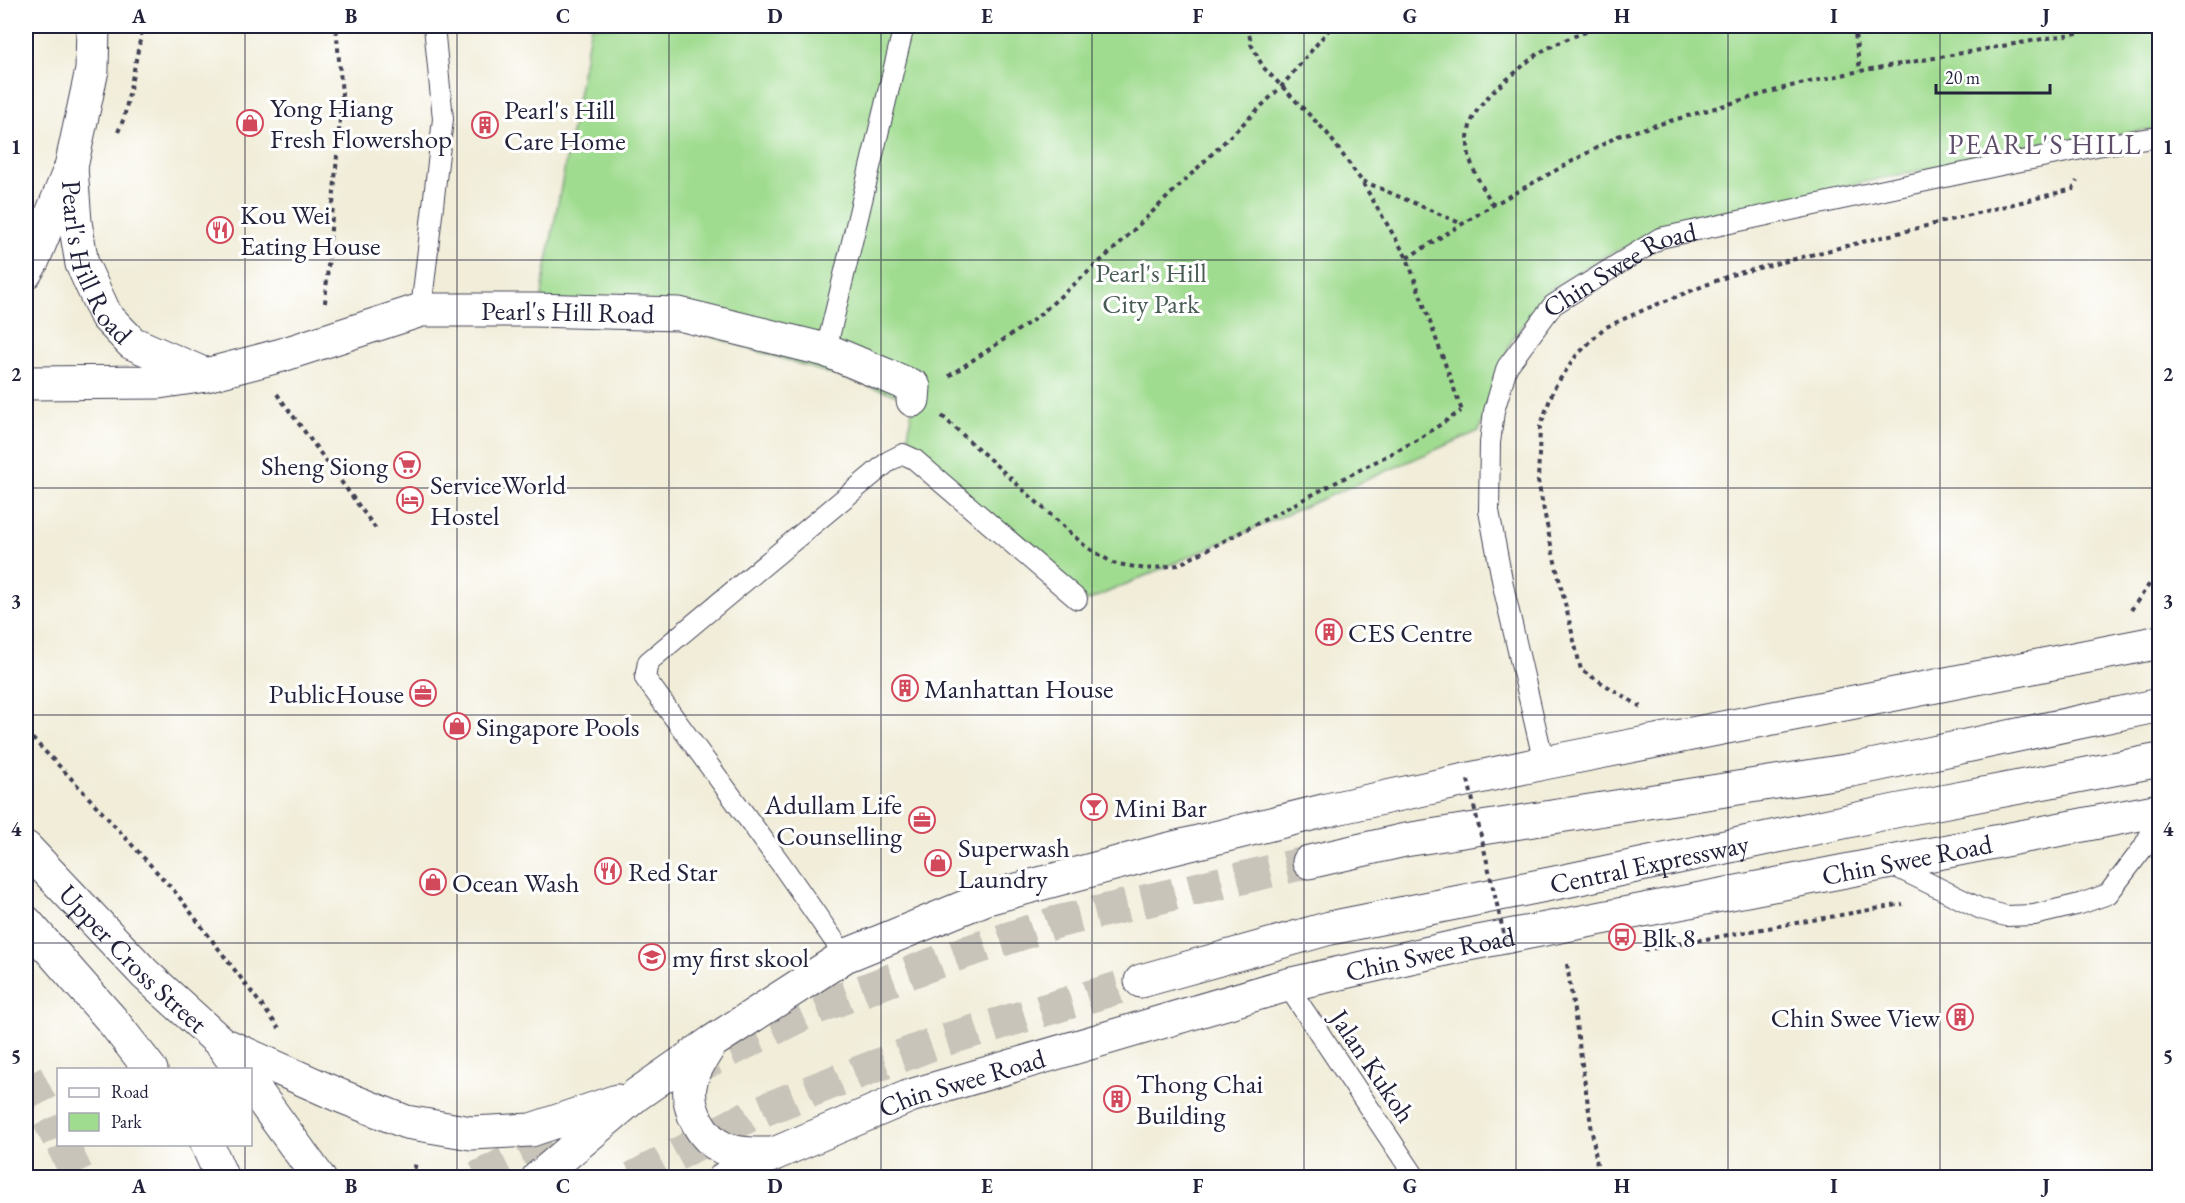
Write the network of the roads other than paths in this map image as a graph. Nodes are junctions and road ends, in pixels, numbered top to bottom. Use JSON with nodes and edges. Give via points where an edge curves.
{"nodes":[{"id":1,"x":93,"y":26,"type":"edge"},
{"id":2,"x":434,"y":26,"type":"edge"},
{"id":3,"x":904,"y":26,"type":"edge"},
{"id":4,"x":2160,"y":137,"type":"edge"},
{"id":5,"x":71,"y":167,"type":"junction"},
{"id":6,"x":26,"y":272,"type":"edge"},
{"id":7,"x":421,"y":310,"type":"junction"},
{"id":8,"x":826,"y":350,"type":"junction"},
{"id":9,"x":206,"y":375,"type":"junction"},
{"id":10,"x":26,"y":383,"type":"edge"},
{"id":11,"x":913,"y":400,"type":"road end"},
{"id":12,"x":1077,"y":599,"type":"dead end"},
{"id":13,"x":2160,"y":642,"type":"edge"},
{"id":14,"x":2160,"y":705,"type":"edge"},
{"id":15,"x":2160,"y":760,"type":"edge"},
{"id":16,"x":1544,"y":764,"type":"junction"},
{"id":17,"x":2160,"y":810,"type":"edge"},
{"id":18,"x":2160,"y":816,"type":"edge"},
{"id":19,"x":26,"y":848,"type":"edge"},
{"id":20,"x":1309,"y":862,"type":"tunnel mouth"},
{"id":21,"x":1888,"y":863,"type":"junction"},
{"id":22,"x":26,"y":922,"type":"edge"},
{"id":23,"x":845,"y":956,"type":"junction"},
{"id":24,"x":1141,"y":981,"type":"tunnel mouth"},
{"id":25,"x":1287,"y":985,"type":"junction"},
{"id":26,"x":712,"y":1042,"type":"junction"},
{"id":27,"x":221,"y":1043,"type":"junction"},
{"id":28,"x":149,"y":1068,"type":"edge"},
{"id":29,"x":240,"y":1068,"type":"edge"},
{"id":30,"x":252,"y":1086,"type":"edge"},
{"id":31,"x":636,"y":1095,"type":"junction"},
{"id":32,"x":208,"y":1146,"type":"edge"},
{"id":33,"x":774,"y":1154,"type":"junction"},
{"id":34,"x":222,"y":1178,"type":"edge"},
{"id":35,"x":318,"y":1178,"type":"edge"},
{"id":36,"x":538,"y":1178,"type":"edge"},
{"id":37,"x":725,"y":1178,"type":"edge"},
{"id":38,"x":1416,"y":1178,"type":"edge"}],
"edges":[{"from":1,"to":5,"type":"main road","via":[[92,70]]},
{"from":2,"to":7,"type":"lane","via":[[443,118]]},
{"from":3,"to":8,"type":"lane"},
{"from":4,"to":16,"type":"lane","name":"Chin Swee Road","via":[[2096,146],[1660,238],[1553,305],[1507,367],[1494,411],[1490,443],[1489,512]]},
{"from":5,"to":6,"type":"main road"},
{"from":5,"to":9,"type":"main road","name":"Pearl's Hill Road","via":[[82,264],[106,316],[132,343]]},
{"from":7,"to":8,"type":"main road","name":"Pearl's Hill Road","via":[[679,314]]},
{"from":7,"to":9,"type":"main road","name":"Pearl's Hill Road"},
{"from":8,"to":11,"type":"main road","name":"Pearl's Hill Road","via":[[914,387]]},
{"from":9,"to":10,"type":"main road","name":"Pearl's Hill Road","via":[[159,382]]},
{"from":12,"to":23,"type":"lane","via":[[914,459],[903,454],[648,662],[645,678]]},
{"from":13,"to":16,"type":"main road"},
{"from":14,"to":20,"type":"main road","name":"Central Expressway","via":[[1852,770],[1405,840]]},
{"from":15,"to":24,"type":"main road","name":"Central Expressway","via":[[1330,928]]},
{"from":16,"to":23,"type":"main road","via":[[1327,810],[987,898]]},
{"from":17,"to":21,"type":"main road","name":"Chin Swee Road"},
{"from":18,"to":21,"type":"lane","via":[[2143,848],[2108,894],[2034,915],[2006,916],[1981,909]]},
{"from":19,"to":27,"type":"main road","name":"Upper Cross Street","via":[[145,974]]},
{"from":21,"to":25,"type":"main road","name":"Chin Swee Road","via":[[1505,945],[1468,944]]},
{"from":22,"to":28,"type":"main road"},
{"from":23,"to":26,"type":"main road"},
{"from":25,"to":33,"type":"main road","name":"Chin Swee Road","via":[[910,1096]]},
{"from":25,"to":38,"type":"lane","name":"Jalan Kukoh"},
{"from":26,"to":31,"type":"main road"},
{"from":26,"to":33,"type":"main road","via":[[690,1086],[692,1110],[703,1133],[723,1148],[747,1154]]},
{"from":27,"to":29,"type":"main road","name":"Upper Cross Street"},
{"from":27,"to":31,"type":"main road","via":[[406,1122],[471,1133],[531,1130]]},
{"from":30,"to":35,"type":"main road"},
{"from":31,"to":36,"type":"main road"},
{"from":32,"to":34,"type":"main road"},
{"from":33,"to":37,"type":"main road","name":"Chin Swee Road"}]}
